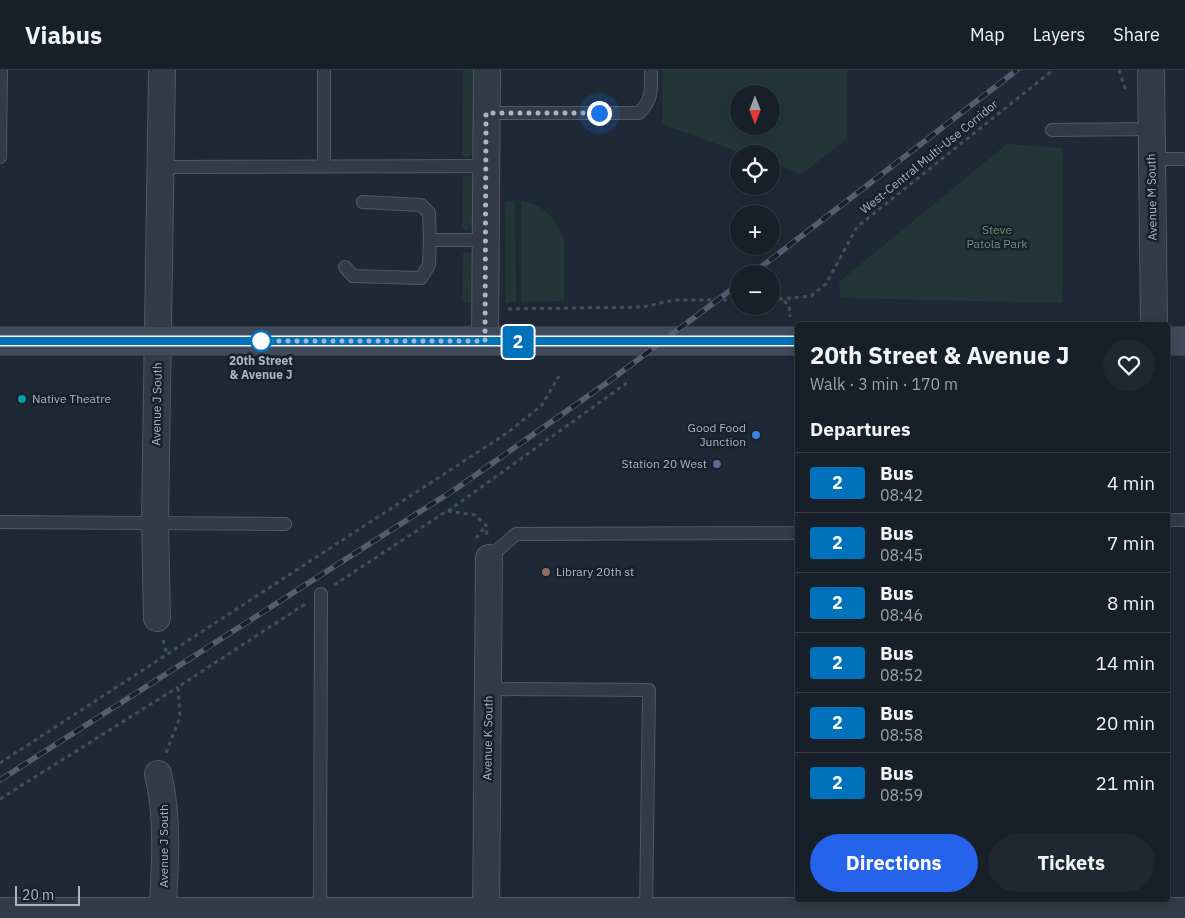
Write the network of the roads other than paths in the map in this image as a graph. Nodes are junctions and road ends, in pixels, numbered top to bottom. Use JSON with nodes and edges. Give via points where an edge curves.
{"nodes":[{"id":1,"x":1,"y":70,"type":"edge"},
{"id":2,"x":162,"y":70,"type":"edge"},
{"id":3,"x":324,"y":70,"type":"edge"},
{"id":4,"x":487,"y":70,"type":"edge"},
{"id":5,"x":651,"y":70,"type":"edge"},
{"id":6,"x":1151,"y":70,"type":"edge"},
{"id":7,"x":486,"y":113,"type":"junction"},
{"id":8,"x":1052,"y":130,"type":"dead end"},
{"id":9,"x":1152,"y":130,"type":"junction"},
{"id":10,"x":0,"y":157,"type":"edge"},
{"id":11,"x":1152,"y":159,"type":"junction"},
{"id":12,"x":1185,"y":159,"type":"edge"},
{"id":13,"x":324,"y":166,"type":"junction"},
{"id":14,"x":486,"y":166,"type":"junction"},
{"id":15,"x":162,"y":167,"type":"junction"},
{"id":16,"x":363,"y":202,"type":"dead end"},
{"id":17,"x":430,"y":240,"type":"junction"},
{"id":18,"x":486,"y":240,"type":"junction"},
{"id":19,"x":345,"y":267,"type":"dead end"},
{"id":20,"x":1154,"y":322,"type":"edge"},
{"id":21,"x":1170,"y":340,"type":"edge"},
{"id":22,"x":1185,"y":340,"type":"edge"},
{"id":23,"x":0,"y":341,"type":"edge"},
{"id":24,"x":158,"y":341,"type":"junction"},
{"id":25,"x":485,"y":341,"type":"junction"},
{"id":26,"x":795,"y":342,"type":"edge"},
{"id":27,"x":1170,"y":520,"type":"edge"},
{"id":28,"x":1185,"y":520,"type":"edge"},
{"id":29,"x":156,"y":521,"type":"junction"},
{"id":30,"x":0,"y":522,"type":"edge"},
{"id":31,"x":285,"y":524,"type":"dead end"},
{"id":32,"x":795,"y":533,"type":"edge"},
{"id":33,"x":489,"y":558,"type":"joint"},
{"id":34,"x":320,"y":594,"type":"dead end"},
{"id":35,"x":156,"y":618,"type":"dead end"},
{"id":36,"x":489,"y":689,"type":"junction"},
{"id":37,"x":158,"y":774,"type":"dead end"},
{"id":38,"x":812,"y":909,"type":"edge"},
{"id":39,"x":989,"y":909,"type":"edge"},
{"id":40,"x":1152,"y":909,"type":"edge"},
{"id":41,"x":1185,"y":911,"type":"edge"},
{"id":42,"x":0,"y":912,"type":"edge"},
{"id":43,"x":162,"y":915,"type":"edge"},
{"id":44,"x":320,"y":915,"type":"edge"},
{"id":45,"x":486,"y":915,"type":"edge"},
{"id":46,"x":646,"y":915,"type":"edge"}],
"edges":[{"from":1,"to":10,"type":"lane"},
{"from":2,"to":15,"type":"street","name":"Avenue J South"},
{"from":3,"to":13,"type":"lane"},
{"from":4,"to":7,"type":"street"},
{"from":5,"to":7,"type":"lane","via":[[651,95],[648,104],[638,113]]},
{"from":6,"to":9,"type":"street","name":"Avenue M South"},
{"from":7,"to":14,"type":"street"},
{"from":8,"to":9,"type":"lane"},
{"from":9,"to":11,"type":"street","name":"Avenue M South"},
{"from":11,"to":12,"type":"lane"},
{"from":11,"to":20,"type":"street","name":"Avenue M South"},
{"from":13,"to":14,"type":"lane"},
{"from":13,"to":15,"type":"lane"},
{"from":14,"to":18,"type":"street"},
{"from":15,"to":24,"type":"street","name":"Avenue J South"},
{"from":16,"to":17,"type":"lane","via":[[421,205],[429,213]]},
{"from":17,"to":18,"type":"lane"},
{"from":17,"to":19,"type":"lane","via":[[429,265],[421,278],[353,276]]},
{"from":18,"to":25,"type":"street"},
{"from":21,"to":22,"type":"main road"},
{"from":23,"to":24,"type":"main road"},
{"from":24,"to":25,"type":"main road"},
{"from":24,"to":29,"type":"street","name":"Avenue J South"},
{"from":25,"to":26,"type":"main road"},
{"from":27,"to":28,"type":"lane"},
{"from":29,"to":30,"type":"lane"},
{"from":29,"to":31,"type":"lane"},
{"from":29,"to":35,"type":"street","name":"Avenue J South"},
{"from":32,"to":33,"type":"lane","via":[[516,534]]},
{"from":33,"to":36,"type":"street","name":"Avenue K South"},
{"from":34,"to":44,"type":"lane"},
{"from":36,"to":45,"type":"street","name":"Avenue K South"},
{"from":36,"to":46,"type":"lane","via":[[649,690]]},
{"from":37,"to":43,"type":"street","name":"Avenue J South","via":[[163,795]]},
{"from":38,"to":39,"type":"street"},
{"from":38,"to":46,"type":"street"},
{"from":39,"to":40,"type":"street"},
{"from":40,"to":41,"type":"street"},
{"from":42,"to":43,"type":"street"},
{"from":43,"to":44,"type":"street"},
{"from":44,"to":45,"type":"street"},
{"from":45,"to":46,"type":"street"}]}
